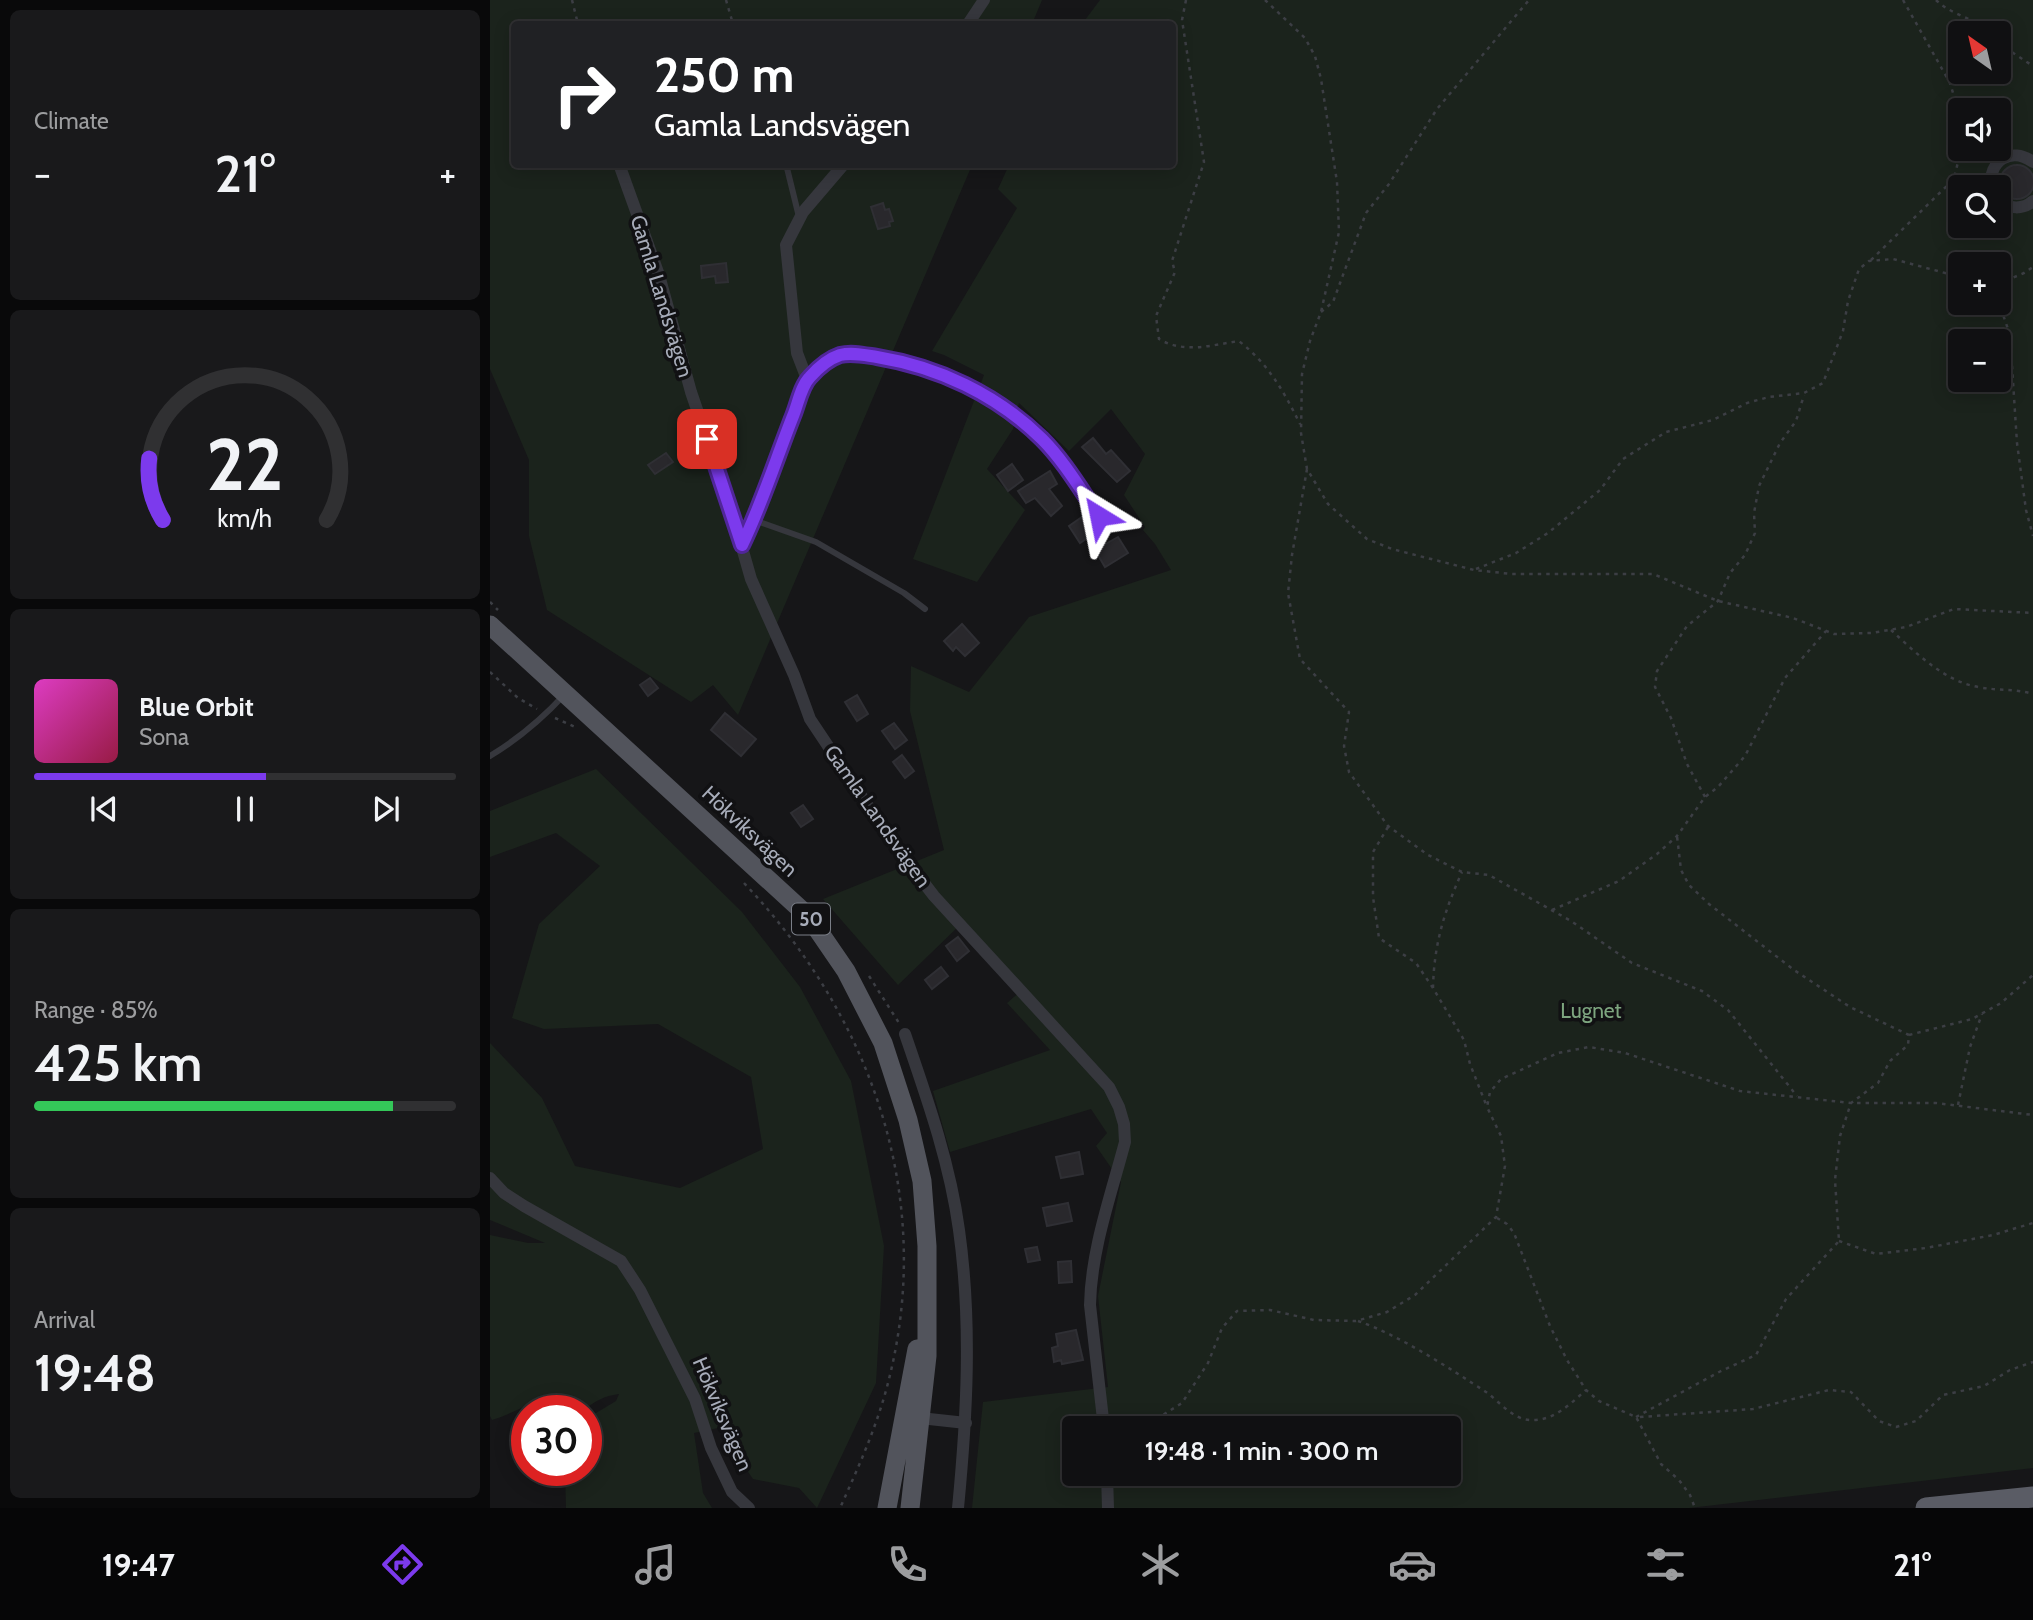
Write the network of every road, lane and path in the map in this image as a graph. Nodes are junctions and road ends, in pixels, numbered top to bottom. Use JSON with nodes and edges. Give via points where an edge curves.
{"nodes":[{"id":1,"x":572,"y":0,"type":"edge"},
{"id":2,"x":726,"y":0,"type":"edge"},
{"id":3,"x":984,"y":0,"type":"edge"},
{"id":4,"x":1186,"y":0,"type":"edge"},
{"id":5,"x":1265,"y":0,"type":"edge"},
{"id":6,"x":1529,"y":0,"type":"edge"},
{"id":7,"x":1903,"y":0,"type":"edge"},
{"id":8,"x":1936,"y":0,"type":"edge"},
{"id":9,"x":577,"y":21,"type":"edge"},
{"id":10,"x":732,"y":21,"type":"edge"},
{"id":11,"x":970,"y":21,"type":"edge"},
{"id":12,"x":1974,"y":21,"type":"edge"},
{"id":13,"x":2011,"y":52,"type":"edge"},
{"id":14,"x":2033,"y":66,"type":"edge"},
{"id":15,"x":1955,"y":98,"type":"edge"},
{"id":16,"x":2030,"y":155,"type":"edge"},
{"id":17,"x":1958,"y":161,"type":"edge"},
{"id":18,"x":620,"y":168,"type":"edge"},
{"id":19,"x":787,"y":168,"type":"edge"},
{"id":20,"x":841,"y":168,"type":"edge"},
{"id":21,"x":1990,"y":175,"type":"edge"},
{"id":22,"x":2033,"y":201,"type":"edge"},
{"id":23,"x":2011,"y":206,"type":"edge"},
{"id":24,"x":799,"y":219,"type":"junction"},
{"id":25,"x":1870,"y":261,"type":"junction"},
{"id":26,"x":2033,"y":267,"type":"edge"},
{"id":27,"x":1948,"y":273,"type":"edge"},
{"id":28,"x":2011,"y":278,"type":"edge"},
{"id":29,"x":1321,"y":312,"type":"junction"},
{"id":30,"x":2003,"y":315,"type":"edge"},
{"id":31,"x":807,"y":379,"type":"junction"},
{"id":32,"x":1804,"y":393,"type":"junction"},
{"id":33,"x":1301,"y":427,"type":"junction"},
{"id":34,"x":1307,"y":470,"type":"junction"},
{"id":35,"x":1099,"y":516,"type":"dead end"},
{"id":36,"x":754,"y":520,"type":"junction"},
{"id":37,"x":2033,"y":536,"type":"edge"},
{"id":38,"x":742,"y":545,"type":"junction"},
{"id":39,"x":1474,"y":570,"type":"junction"},
{"id":40,"x":1718,"y":601,"type":"junction"},
{"id":41,"x":925,"y":608,"type":"dead end"},
{"id":42,"x":2033,"y":613,"type":"edge"},
{"id":43,"x":490,"y":625,"type":"edge"},
{"id":44,"x":1890,"y":630,"type":"junction"},
{"id":45,"x":1826,"y":631,"type":"junction"},
{"id":46,"x":490,"y":672,"type":"edge"},
{"id":47,"x":566,"y":694,"type":"junction"},
{"id":48,"x":2033,"y":694,"type":"edge"},
{"id":49,"x":546,"y":714,"type":"junction"},
{"id":50,"x":584,"y":733,"type":"dead end"},
{"id":51,"x":490,"y":756,"type":"edge"},
{"id":52,"x":1705,"y":797,"type":"junction"},
{"id":53,"x":1388,"y":826,"type":"junction"},
{"id":54,"x":1677,"y":836,"type":"junction"},
{"id":55,"x":1462,"y":872,"type":"junction"},
{"id":56,"x":740,"y":878,"type":"dead end"},
{"id":57,"x":1552,"y":910,"type":"junction"},
{"id":58,"x":2033,"y":975,"type":"edge"},
{"id":59,"x":1433,"y":988,"type":"junction"},
{"id":60,"x":1983,"y":1013,"type":"junction"},
{"id":61,"x":905,"y":1034,"type":"dead end"},
{"id":62,"x":1909,"y":1035,"type":"junction"},
{"id":63,"x":1797,"y":1096,"type":"junction"},
{"id":64,"x":1851,"y":1103,"type":"junction"},
{"id":65,"x":1958,"y":1105,"type":"junction"},
{"id":66,"x":1487,"y":1107,"type":"junction"},
{"id":67,"x":2033,"y":1115,"type":"edge"},
{"id":68,"x":490,"y":1178,"type":"edge"},
{"id":69,"x":1496,"y":1217,"type":"junction"},
{"id":70,"x":2033,"y":1223,"type":"edge"},
{"id":71,"x":1839,"y":1241,"type":"junction"},
{"id":72,"x":1356,"y":1321,"type":"junction"},
{"id":73,"x":2033,"y":1362,"type":"edge"},
{"id":74,"x":1586,"y":1390,"type":"junction"},
{"id":75,"x":1103,"y":1416,"type":"edge"},
{"id":76,"x":1162,"y":1416,"type":"edge"},
{"id":77,"x":911,"y":1417,"type":"junction"},
{"id":78,"x":1636,"y":1417,"type":"junction"},
{"id":79,"x":966,"y":1423,"type":"junction"},
{"id":80,"x":1107,"y":1486,"type":"edge"},
{"id":81,"x":2033,"y":1497,"type":"edge"},
{"id":82,"x":749,"y":1508,"type":"edge"},
{"id":83,"x":840,"y":1508,"type":"edge"},
{"id":84,"x":887,"y":1508,"type":"edge"},
{"id":85,"x":910,"y":1508,"type":"edge"},
{"id":86,"x":958,"y":1508,"type":"edge"},
{"id":87,"x":1108,"y":1508,"type":"edge"},
{"id":88,"x":1695,"y":1508,"type":"edge"},
{"id":89,"x":1934,"y":1508,"type":"edge"}],
"edges":[{"from":1,"to":9,"type":"path"},
{"from":2,"to":10,"type":"path"},
{"from":3,"to":11,"type":"street"},
{"from":4,"to":33,"type":"path","via":[[1182,20],[1204,162],[1172,261],[1175,272],[1156,316],[1159,339],[1170,346],[1192,348],[1239,341],[1279,383]]},
{"from":5,"to":29,"type":"path","via":[[1305,38],[1321,79],[1337,182],[1339,232]]},
{"from":6,"to":29,"type":"path","via":[[1437,109],[1366,213],[1333,302]]},
{"from":7,"to":15,"type":"path"},
{"from":8,"to":12,"type":"path","via":[[1961,18]]},
{"from":13,"to":14,"type":"path"},
{"from":16,"to":21,"type":"street","via":[[2010,155],[1996,163]]},
{"from":17,"to":25,"type":"path","via":[[1954,179]]},
{"from":18,"to":38,"type":"street","name":"Gamla Landsvägen","via":[[659,275],[691,392]]},
{"from":19,"to":24,"type":"lane"},
{"from":20,"to":24,"type":"street"},
{"from":22,"to":23,"type":"street"},
{"from":24,"to":31,"type":"street","via":[[786,245],[797,354]]},
{"from":25,"to":27,"type":"path","via":[[1892,259]]},
{"from":25,"to":32,"type":"path","via":[[1859,269],[1823,383]]},
{"from":26,"to":28,"type":"path"},
{"from":29,"to":33,"type":"path","via":[[1302,374]]},
{"from":30,"to":37,"type":"path","via":[[2010,335],[2017,443]]},
{"from":31,"to":35,"type":"street","via":[[825,362],[854,353],[926,367],[974,388],[1042,439]]},
{"from":31,"to":36,"type":"street"},
{"from":32,"to":39,"type":"path","via":[[1747,403],[1713,420],[1666,432],[1623,459],[1600,491],[1548,533],[1516,553]]},
{"from":32,"to":40,"type":"path","via":[[1796,421],[1759,486],[1755,533]]},
{"from":33,"to":34,"type":"path"},
{"from":34,"to":39,"type":"path","via":[[1328,504],[1367,539]]},
{"from":34,"to":53,"type":"path","via":[[1288,593],[1300,659],[1349,712],[1344,746],[1349,772]]},
{"from":36,"to":38,"type":"street"},
{"from":36,"to":41,"type":"lane","via":[[816,542]]},
{"from":38,"to":75,"type":"street","name":"Gamla Landsvägen","via":[[751,579],[810,719],[890,839],[934,896],[1109,1087],[1119,1107],[1125,1142],[1090,1288]]},
{"from":39,"to":40,"type":"path","via":[[1653,574]]},
{"from":40,"to":45,"type":"path","via":[[1793,618]]},
{"from":40,"to":52,"type":"path","via":[[1687,626],[1657,671],[1655,687]]},
{"from":42,"to":44,"type":"path","via":[[1954,609]]},
{"from":43,"to":47,"type":"main road","name":"Hökviksvägen","number":"50"},
{"from":44,"to":45,"type":"path"},
{"from":44,"to":48,"type":"path","via":[[1943,674],[1977,687]]},
{"from":45,"to":52,"type":"path","via":[[1785,678],[1745,756]]},
{"from":46,"to":49,"type":"path","via":[[518,698]]},
{"from":47,"to":49,"type":"lane"},
{"from":47,"to":77,"type":"main road","name":"Hökviksvägen","number":"50","via":[[809,917],[846,971],[883,1043],[922,1181],[927,1246],[926,1329],[915,1356]]},
{"from":49,"to":50,"type":"path"},
{"from":49,"to":51,"type":"lane"},
{"from":52,"to":54,"type":"path"},
{"from":53,"to":55,"type":"path","via":[[1427,855]]},
{"from":53,"to":59,"type":"path","via":[[1373,852],[1379,938],[1416,963]]},
{"from":54,"to":57,"type":"path","via":[[1619,881]]},
{"from":54,"to":62,"type":"path","via":[[1681,870],[1709,904],[1839,1000]]},
{"from":55,"to":57,"type":"path","via":[[1489,875]]},
{"from":55,"to":59,"type":"path","via":[[1444,914]]},
{"from":56,"to":83,"type":"path","via":[[801,951],[842,1015],[879,1104],[897,1176],[903,1255],[896,1349],[881,1411]]},
{"from":57,"to":63,"type":"path","via":[[1632,963],[1702,991],[1728,1010]]},
{"from":58,"to":60,"type":"path"},
{"from":59,"to":66,"type":"path","via":[[1464,1040]]},
{"from":60,"to":62,"type":"path"},
{"from":60,"to":65,"type":"path","via":[[1970,1046]]},
{"from":61,"to":79,"type":"street","via":[[938,1135],[959,1229],[968,1350]]},
{"from":62,"to":64,"type":"path","via":[[1908,1045],[1889,1061],[1878,1083]]},
{"from":63,"to":64,"type":"path"},
{"from":63,"to":66,"type":"path","via":[[1740,1091],[1625,1053],[1589,1047],[1558,1053],[1501,1079],[1490,1092]]},
{"from":64,"to":65,"type":"path"},
{"from":64,"to":71,"type":"path","via":[[1840,1136],[1835,1180]]},
{"from":65,"to":67,"type":"path"},
{"from":66,"to":69,"type":"path","via":[[1501,1136],[1505,1166]]},
{"from":68,"to":82,"type":"street","name":"Hökviksvägen","via":[[524,1206],[621,1261],[695,1399],[732,1492]]},
{"from":69,"to":72,"type":"path","via":[[1415,1295],[1387,1312]]},
{"from":69,"to":74,"type":"path","via":[[1514,1233],[1550,1326]]},
{"from":70,"to":71,"type":"path","via":[[1939,1246],[1875,1254]]},
{"from":71,"to":78,"type":"path","via":[[1786,1298],[1756,1355]]},
{"from":72,"to":74,"type":"path","via":[[1396,1337],[1488,1393],[1520,1419],[1533,1421],[1560,1413]]},
{"from":72,"to":76,"type":"path","via":[[1314,1320],[1270,1310],[1237,1311],[1222,1328],[1208,1363],[1182,1404]]},
{"from":73,"to":78,"type":"path","via":[[1984,1386],[1943,1395],[1916,1421],[1896,1427],[1879,1421],[1850,1392],[1829,1390],[1753,1409]]},
{"from":74,"to":78,"type":"path","via":[[1599,1401]]},
{"from":77,"to":79,"type":"street"},
{"from":77,"to":84,"type":"main road","name":"Hökviksvägen","number":"50"},
{"from":77,"to":85,"type":"main road","name":"Hökviksvägen","number":"50"},
{"from":78,"to":88,"type":"path","via":[[1661,1464],[1685,1487]]},
{"from":79,"to":86,"type":"street"},
{"from":80,"to":87,"type":"street"},
{"from":81,"to":89,"type":"highway"}]}
